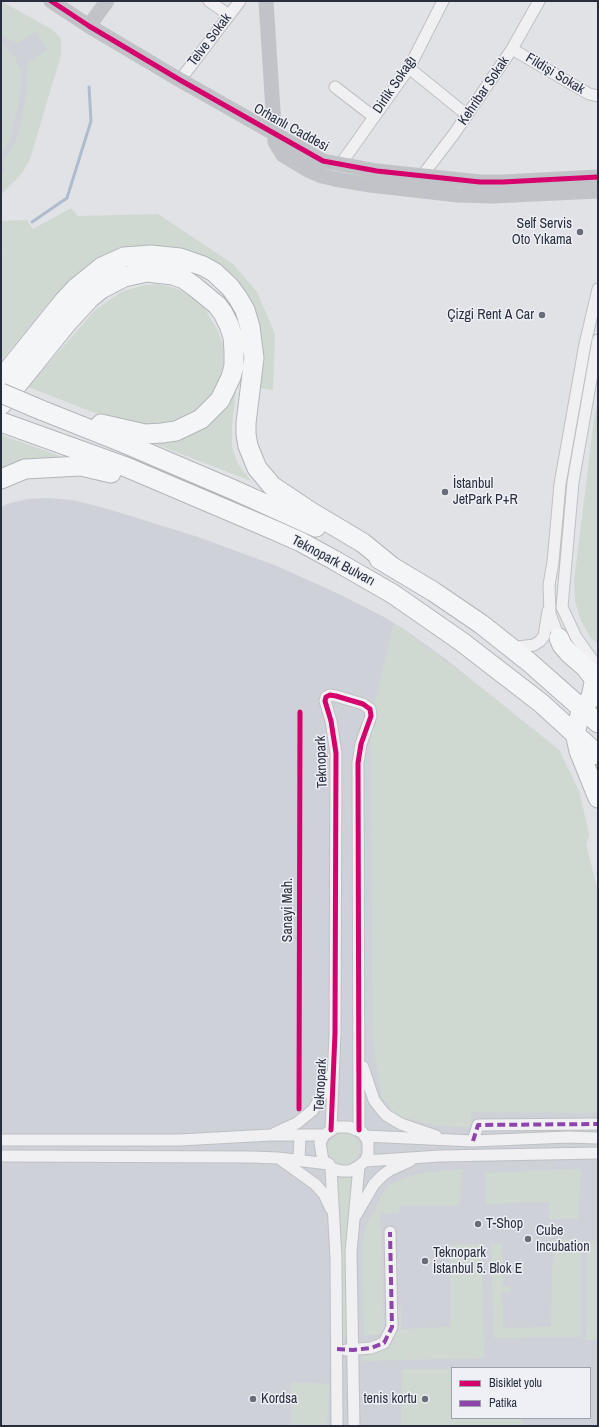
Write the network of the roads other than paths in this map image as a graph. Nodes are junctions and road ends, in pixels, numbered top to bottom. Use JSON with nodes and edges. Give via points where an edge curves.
{"nodes":[{"id":1,"x":51,"y":1,"type":"edge"},
{"id":2,"x":107,"y":1,"type":"edge"},
{"id":3,"x":209,"y":1,"type":"edge"},
{"id":4,"x":240,"y":1,"type":"edge"},
{"id":5,"x":266,"y":1,"type":"edge"},
{"id":6,"x":443,"y":1,"type":"edge"},
{"id":7,"x":539,"y":1,"type":"edge"},
{"id":8,"x":69,"y":6,"type":"edge"},
{"id":9,"x":230,"y":15,"type":"junction"},
{"id":10,"x":89,"y":26,"type":"junction"},
{"id":11,"x":512,"y":49,"type":"junction"},
{"id":12,"x":409,"y":68,"type":"junction"},
{"id":13,"x":180,"y":80,"type":"junction"},
{"id":14,"x":335,"y":88,"type":"dead end"},
{"id":15,"x":598,"y":96,"type":"edge"},
{"id":16,"x":467,"y":115,"type":"junction"},
{"id":17,"x":374,"y":117,"type":"junction"},
{"id":18,"x":274,"y":133,"type":"junction"},
{"id":19,"x":340,"y":165,"type":"junction"},
{"id":20,"x":422,"y":176,"type":"junction"},
{"id":21,"x":598,"y":177,"type":"edge"},
{"id":22,"x":598,"y":191,"type":"edge"},
{"id":23,"x":598,"y":289,"type":"edge"},
{"id":24,"x":585,"y":344,"type":"junction"},
{"id":25,"x":597,"y":344,"type":"edge"},
{"id":26,"x":1,"y":379,"type":"edge"},
{"id":27,"x":1,"y":394,"type":"edge"},
{"id":28,"x":1,"y":405,"type":"edge"},
{"id":29,"x":41,"y":410,"type":"junction"},
{"id":30,"x":1,"y":422,"type":"edge"},
{"id":31,"x":1,"y":479,"type":"edge"},
{"id":32,"x":574,"y":482,"type":"junction"},
{"id":33,"x":560,"y":484,"type":"junction"},
{"id":34,"x":207,"y":501,"type":"junction"},
{"id":35,"x":390,"y":565,"type":"junction"},
{"id":36,"x":549,"y":599,"type":"junction"},
{"id":37,"x":559,"y":638,"type":"joint"},
{"id":38,"x":511,"y":648,"type":"junction"},
{"id":39,"x":598,"y":668,"type":"edge"},
{"id":40,"x":590,"y":698,"type":"edge"},
{"id":41,"x":598,"y":723,"type":"edge"},
{"id":42,"x":575,"y":733,"type":"junction"},
{"id":43,"x":598,"y":755,"type":"edge"},
{"id":44,"x":598,"y":798,"type":"edge"},
{"id":45,"x":360,"y":1055,"type":"junction"},
{"id":46,"x":334,"y":1064,"type":"junction"},
{"id":47,"x":598,"y":1124,"type":"edge"},
{"id":48,"x":327,"y":1132,"type":"junction"},
{"id":49,"x":362,"y":1133,"type":"junction"},
{"id":50,"x":271,"y":1135,"type":"junction"},
{"id":51,"x":300,"y":1135,"type":"junction"},
{"id":52,"x":598,"y":1138,"type":"edge"},
{"id":53,"x":1,"y":1140,"type":"edge"},
{"id":54,"x":448,"y":1140,"type":"junction"},
{"id":55,"x":473,"y":1141,"type":"junction"},
{"id":56,"x":598,"y":1153,"type":"edge"},
{"id":57,"x":1,"y":1156,"type":"edge"},
{"id":58,"x":440,"y":1156,"type":"junction"},
{"id":59,"x":278,"y":1158,"type":"junction"},
{"id":60,"x":299,"y":1160,"type":"junction"},
{"id":61,"x":362,"y":1163,"type":"junction"},
{"id":62,"x":330,"y":1166,"type":"junction"},
{"id":63,"x":334,"y":1217,"type":"junction"},
{"id":64,"x":354,"y":1217,"type":"junction"},
{"id":65,"x":390,"y":1232,"type":"dead end"},
{"id":66,"x":337,"y":1349,"type":"junction"},
{"id":67,"x":353,"y":1350,"type":"junction"},
{"id":68,"x":337,"y":1426,"type":"edge"},
{"id":69,"x":354,"y":1426,"type":"edge"}],
"edges":[{"from":1,"to":8,"type":"street","name":"Orhanlı Caddesi"},
{"from":2,"to":10,"type":"street"},
{"from":3,"to":9,"type":"street"},
{"from":4,"to":9,"type":"street","name":"Telve Sokak"},
{"from":5,"to":18,"type":"street"},
{"from":6,"to":12,"type":"street","name":"Dirlik Sokağı"},
{"from":7,"to":11,"type":"street","name":"Kehribar Sokak"},
{"from":8,"to":10,"type":"street","name":"Orhanlı Caddesi"},
{"from":9,"to":13,"type":"street","name":"Telve Sokak"},
{"from":10,"to":13,"type":"street","name":"Orhanlı Caddesi"},
{"from":11,"to":15,"type":"street","name":"Fildişi Sokak","via":[[589,94]]},
{"from":11,"to":16,"type":"street","name":"Kehribar Sokak"},
{"from":12,"to":16,"type":"street"},
{"from":12,"to":17,"type":"street","name":"Dirlik Sokağı"},
{"from":13,"to":18,"type":"street","name":"Orhanlı Caddesi"},
{"from":14,"to":17,"type":"street"},
{"from":16,"to":20,"type":"street","name":"Kehribar Sokak"},
{"from":17,"to":19,"type":"street","name":"Dirlik Sokağı"},
{"from":18,"to":19,"type":"street","name":"Orhanlı Caddesi","via":[[323,161]]},
{"from":18,"to":22,"type":"street","name":"Orhanlı Caddesi","via":[[275,142],[283,155],[308,170],[335,179],[458,195]]},
{"from":19,"to":20,"type":"street","name":"Orhanlı Caddesi"},
{"from":20,"to":21,"type":"street","name":"Orhanlı Caddesi","via":[[480,182]]},
{"from":23,"to":24,"type":"street"},
{"from":24,"to":25,"type":"street"},
{"from":24,"to":33,"type":"street"},
{"from":25,"to":32,"type":"street"},
{"from":26,"to":35,"type":"highway","via":[[63,302],[102,267],[124,257],[151,255],[180,258],[203,266],[214,272],[230,287],[245,310],[250,327],[254,358],[246,434],[257,468],[272,486],[363,543]]},
{"from":27,"to":29,"type":"highway","bridge":true},
{"from":28,"to":29,"type":"highway","via":[[79,309],[101,289],[124,277],[153,272],[184,279],[217,305],[229,325],[233,337],[234,366],[228,383],[212,410],[189,426],[176,431],[145,434]]},
{"from":29,"to":35,"type":"highway","name":"Teknopark Bulvarı","via":[[268,505]]},
{"from":30,"to":34,"type":"highway","name":"Teknopark Bulvarı"},
{"from":31,"to":34,"type":"highway","via":[[25,469],[81,466]]},
{"from":32,"to":33,"type":"street"},
{"from":32,"to":39,"type":"street","via":[[562,607],[576,637]]},
{"from":33,"to":36,"type":"street"},
{"from":34,"to":42,"type":"highway","name":"Teknopark Bulvarı","via":[[301,542],[393,594],[479,655]]},
{"from":35,"to":38,"type":"highway","name":"Teknopark Bulvarı","via":[[450,602]]},
{"from":36,"to":37,"type":"street","via":[[550,614]]},
{"from":36,"to":38,"type":"street","via":[[544,636],[534,644]]},
{"from":37,"to":40,"type":"highway","via":[[562,645],[593,677]]},
{"from":38,"to":40,"type":"highway","name":"Teknopark Bulvarı"},
{"from":40,"to":41,"type":"highway","name":"Teknopark Bulvarı"},
{"from":40,"to":42,"type":"highway"},
{"from":42,"to":43,"type":"highway","name":"Teknopark Bulvarı"},
{"from":42,"to":44,"type":"highway","via":[[579,751]]},
{"from":45,"to":46,"type":"street","name":"Teknopark","via":[[358,763],[361,744],[372,716],[370,709],[362,704],[330,695],[326,696],[325,700],[336,753]]},
{"from":45,"to":49,"type":"street","name":"Teknopark"},
{"from":45,"to":54,"type":"street","name":"Teknopark","via":[[374,1100],[386,1115],[401,1124]]},
{"from":46,"to":48,"type":"street","name":"Teknopark"},
{"from":46,"to":50,"type":"street","name":"Teknopark","via":[[325,1090],[313,1110],[297,1123]]},
{"from":47,"to":55,"type":"street","via":[[478,1125]]},
{"from":48,"to":49,"type":"street","name":"Teknopark","via":[[336,1126],[349,1126]]},
{"from":48,"to":51,"type":"street","name":"Teknopark"},
{"from":48,"to":62,"type":"street","name":"Teknopark","via":[[320,1143],[320,1152],[323,1161]]},
{"from":49,"to":54,"type":"street","name":"Teknopark"},
{"from":49,"to":61,"type":"street","name":"Teknopark","via":[[368,1141],[368,1155]]},
{"from":50,"to":51,"type":"street","name":"Teknopark"},
{"from":50,"to":53,"type":"street","name":"Teknopark","via":[[179,1140]]},
{"from":51,"to":60,"type":"street"},
{"from":52,"to":55,"type":"street","name":"Teknopark"},
{"from":54,"to":55,"type":"street","name":"Teknopark"},
{"from":56,"to":58,"type":"street","name":"Teknopark"},
{"from":57,"to":59,"type":"street","name":"Teknopark"},
{"from":58,"to":61,"type":"street","name":"Teknopark"},
{"from":58,"to":64,"type":"street","name":"Teknopark","via":[[412,1161],[390,1170],[374,1184]]},
{"from":59,"to":60,"type":"street","name":"Teknopark"},
{"from":59,"to":63,"type":"street","name":"Teknopark","via":[[315,1184],[324,1194]]},
{"from":60,"to":62,"type":"street","name":"Teknopark"},
{"from":61,"to":62,"type":"street","name":"Teknopark","via":[[350,1171],[341,1171]]},
{"from":61,"to":64,"type":"street","name":"Teknopark"},
{"from":62,"to":63,"type":"street","name":"Teknopark"},
{"from":63,"to":66,"type":"street","name":"Teknopark"},
{"from":64,"to":67,"type":"street","name":"Teknopark","via":[[351,1252]]},
{"from":65,"to":67,"type":"street","via":[[392,1327],[384,1343],[371,1348]]},
{"from":66,"to":67,"type":"street"},
{"from":66,"to":68,"type":"street","name":"Teknopark"},
{"from":67,"to":69,"type":"street","name":"Teknopark"}]}
